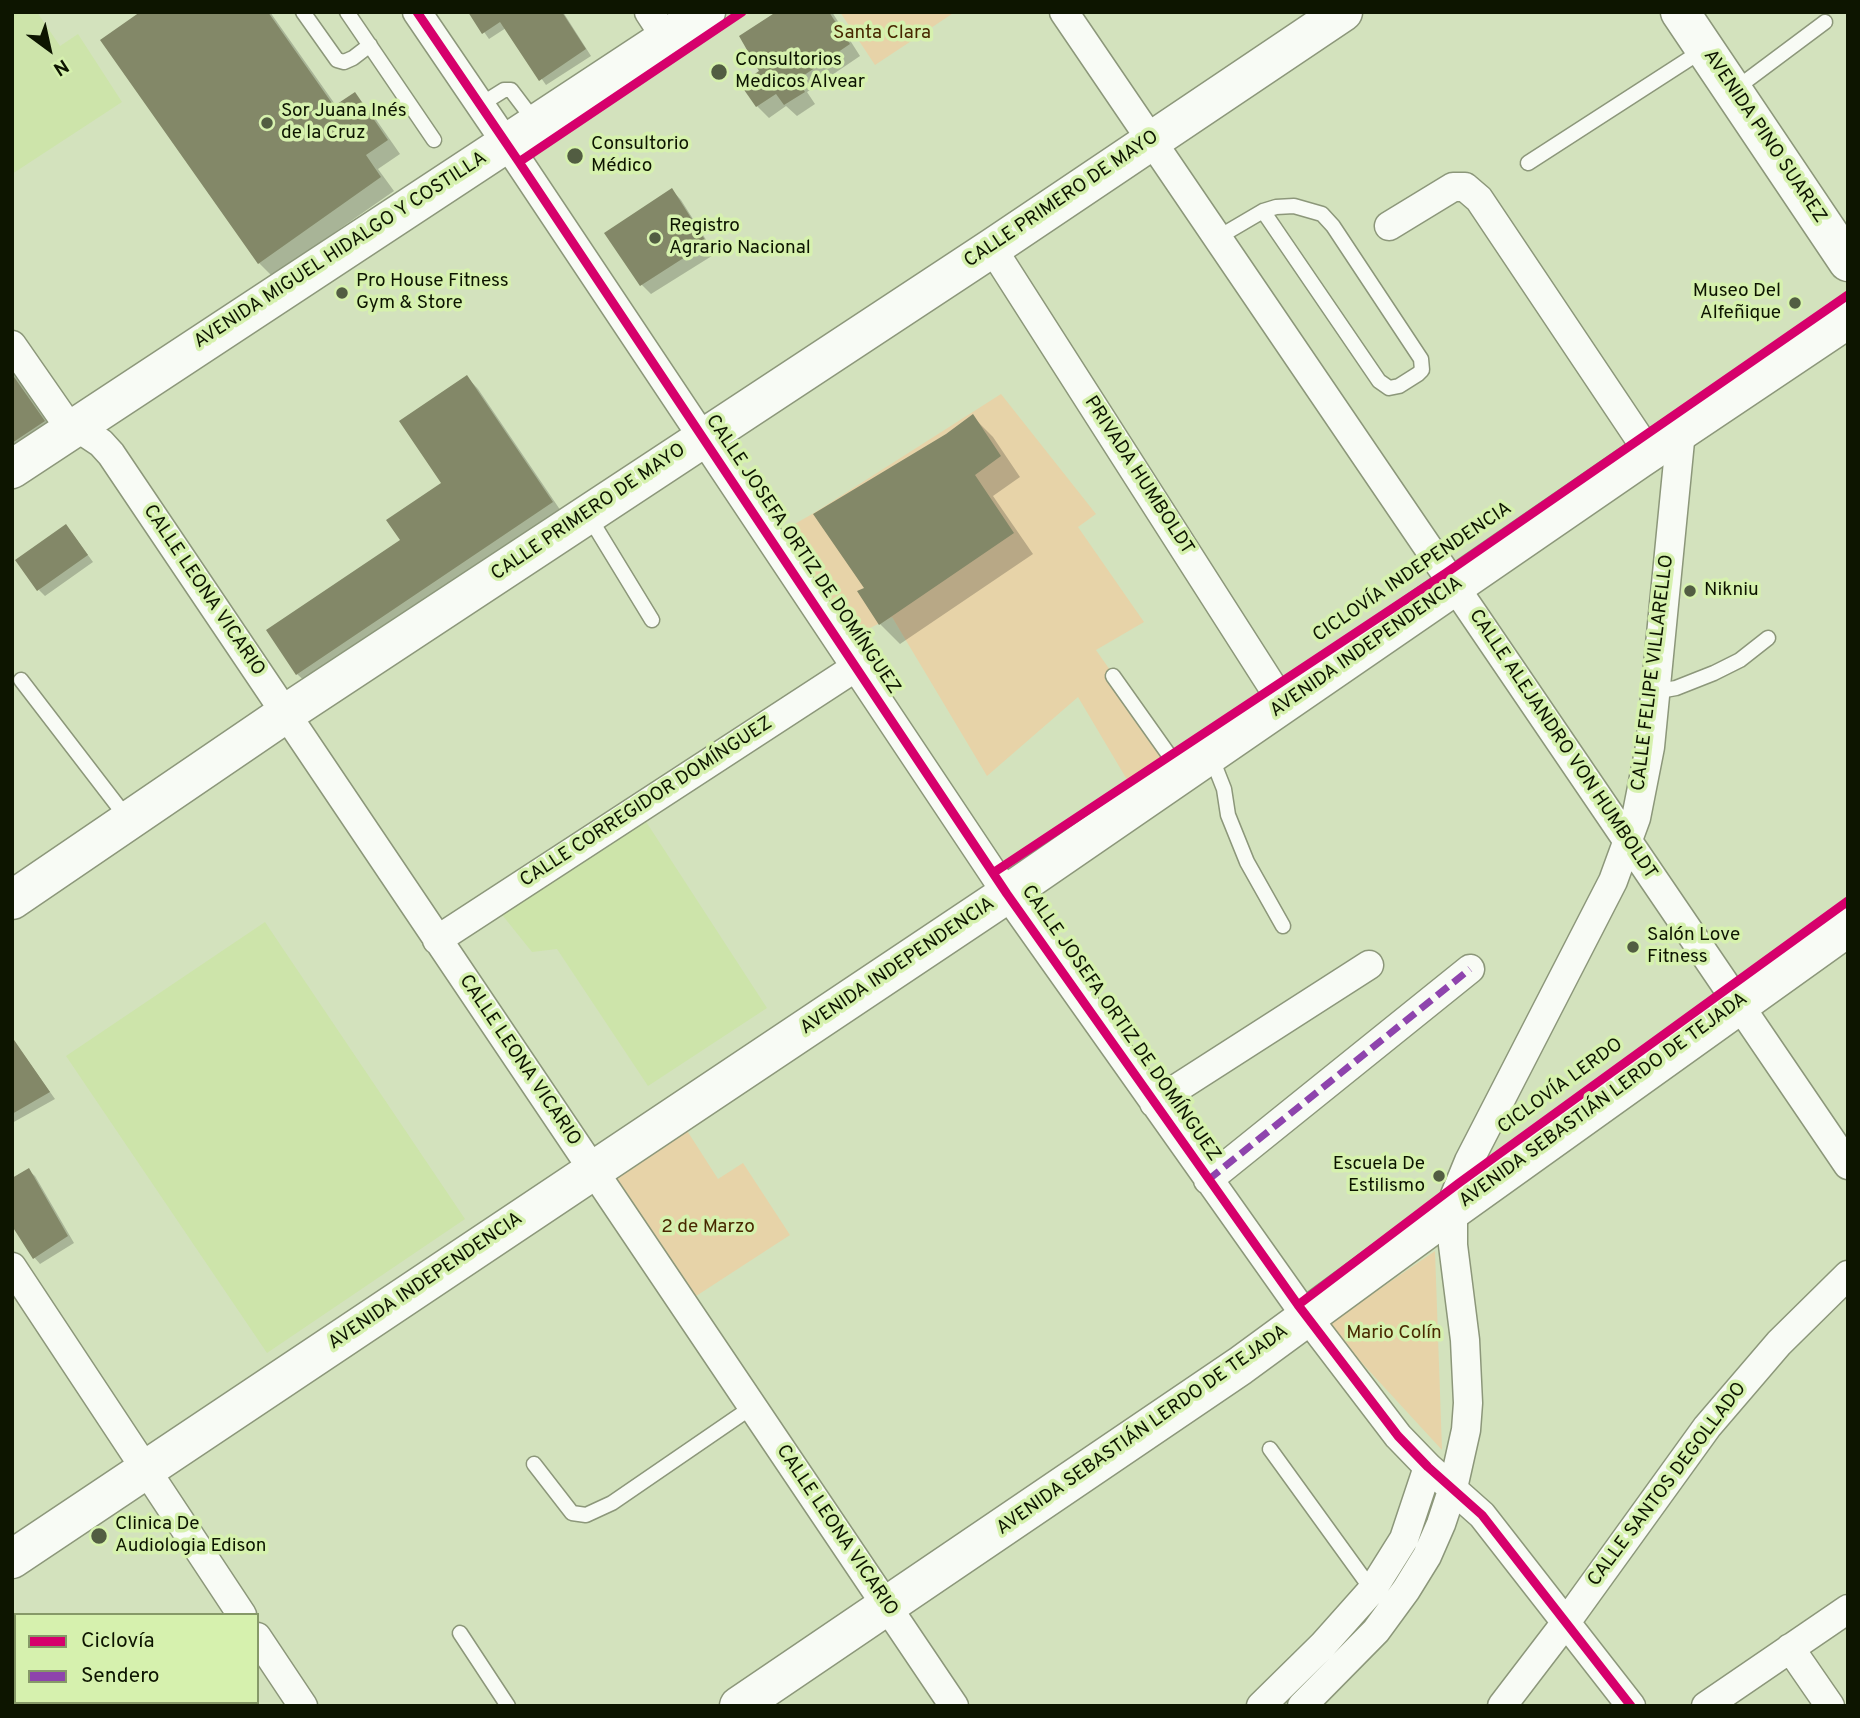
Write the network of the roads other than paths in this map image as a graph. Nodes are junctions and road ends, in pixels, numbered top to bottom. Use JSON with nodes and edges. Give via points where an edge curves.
{"nodes":[{"id":1,"x":303,"y":12,"type":"edge"},
{"id":2,"x":347,"y":12,"type":"edge"},
{"id":3,"x":417,"y":12,"type":"edge"},
{"id":4,"x":706,"y":12,"type":"edge"},
{"id":5,"x":1064,"y":12,"type":"edge"},
{"id":6,"x":1343,"y":12,"type":"edge"},
{"id":7,"x":1680,"y":12,"type":"edge"},
{"id":8,"x":1825,"y":22,"type":"dead end"},
{"id":9,"x":657,"y":25,"type":"edge"},
{"id":10,"x":370,"y":45,"type":"junction"},
{"id":11,"x":1705,"y":49,"type":"junction"},
{"id":12,"x":1733,"y":91,"type":"junction"},
{"id":13,"x":521,"y":133,"type":"junction"},
{"id":14,"x":434,"y":140,"type":"dead end"},
{"id":15,"x":1151,"y":142,"type":"junction"},
{"id":16,"x":1528,"y":163,"type":"dead end"},
{"id":17,"x":1263,"y":211,"type":"junction"},
{"id":18,"x":1389,"y":226,"type":"dead end"},
{"id":19,"x":1217,"y":239,"type":"junction"},
{"id":20,"x":992,"y":248,"type":"junction"},
{"id":21,"x":1848,"y":262,"type":"edge"},
{"id":22,"x":1848,"y":319,"type":"edge"},
{"id":23,"x":12,"y":345,"type":"edge"},
{"id":24,"x":75,"y":427,"type":"junction"},
{"id":25,"x":1681,"y":431,"type":"junction"},
{"id":26,"x":703,"y":438,"type":"junction"},
{"id":27,"x":1648,"y":453,"type":"junction"},
{"id":28,"x":12,"y":469,"type":"edge"},
{"id":29,"x":588,"y":514,"type":"junction"},
{"id":30,"x":1455,"y":586,"type":"junction"},
{"id":31,"x":652,"y":620,"type":"dead end"},
{"id":32,"x":1768,"y":638,"type":"dead end"},
{"id":33,"x":856,"y":667,"type":"junction"},
{"id":34,"x":1114,"y":676,"type":"dead end"},
{"id":35,"x":21,"y":680,"type":"dead end"},
{"id":36,"x":1654,"y":692,"type":"junction"},
{"id":37,"x":1284,"y":705,"type":"junction"},
{"id":38,"x":285,"y":714,"type":"junction"},
{"id":39,"x":1196,"y":765,"type":"junction"},
{"id":40,"x":129,"y":819,"type":"junction"},
{"id":41,"x":1628,"y":844,"type":"junction"},
{"id":42,"x":1007,"y":894,"type":"junction"},
{"id":43,"x":12,"y":900,"type":"edge"},
{"id":44,"x":1283,"y":926,"type":"dead end"},
{"id":45,"x":1848,"y":927,"type":"edge"},
{"id":46,"x":437,"y":940,"type":"junction"},
{"id":47,"x":1369,"y":965,"type":"dead end"},
{"id":48,"x":1470,"y":969,"type":"dead end"},
{"id":49,"x":1739,"y":1005,"type":"junction"},
{"id":50,"x":1154,"y":1103,"type":"junction"},
{"id":51,"x":1848,"y":1165,"type":"edge"},
{"id":52,"x":592,"y":1171,"type":"junction"},
{"id":53,"x":1208,"y":1180,"type":"junction"},
{"id":54,"x":1453,"y":1210,"type":"junction"},
{"id":55,"x":12,"y":1267,"type":"edge"},
{"id":56,"x":1848,"y":1275,"type":"edge"},
{"id":57,"x":1307,"y":1318,"type":"junction"},
{"id":58,"x":752,"y":1407,"type":"junction"},
{"id":59,"x":1270,"y":1449,"type":"dead end"},
{"id":60,"x":534,"y":1464,"type":"dead end"},
{"id":61,"x":1427,"y":1466,"type":"junction"},
{"id":62,"x":145,"y":1469,"type":"junction"},
{"id":63,"x":1453,"y":1488,"type":"junction"},
{"id":64,"x":12,"y":1559,"type":"edge"},
{"id":65,"x":1372,"y":1590,"type":"junction"},
{"id":66,"x":887,"y":1606,"type":"junction"},
{"id":67,"x":1848,"y":1609,"type":"edge"},
{"id":68,"x":241,"y":1613,"type":"edge"},
{"id":69,"x":1567,"y":1621,"type":"junction"},
{"id":70,"x":460,"y":1633,"type":"dead end"},
{"id":71,"x":259,"y":1640,"type":"edge"},
{"id":72,"x":1790,"y":1648,"type":"junction"},
{"id":73,"x":303,"y":1706,"type":"edge"},
{"id":74,"x":508,"y":1706,"type":"edge"},
{"id":75,"x":739,"y":1706,"type":"edge"},
{"id":76,"x":954,"y":1706,"type":"edge"},
{"id":77,"x":1261,"y":1706,"type":"edge"},
{"id":78,"x":1302,"y":1706,"type":"edge"},
{"id":79,"x":1502,"y":1706,"type":"edge"},
{"id":80,"x":1631,"y":1706,"type":"edge"},
{"id":81,"x":1706,"y":1706,"type":"edge"},
{"id":82,"x":1830,"y":1706,"type":"edge"}],
"edges":[{"from":1,"to":10,"type":"lane","via":[[337,60],[353,58]]},
{"from":2,"to":10,"type":"lane"},
{"from":3,"to":13,"type":"street","name":"CALLE JOSEFA ORTIZ DE DOMÍNGUEZ","via":[[481,104]]},
{"from":4,"to":9,"type":"main road","name":"AVENIDA MIGUEL HIDALGO Y COSTILLA"},
{"from":5,"to":15,"type":"street","name":"CALLE ALEJANDRO VON HUMBOLDT"},
{"from":6,"to":15,"type":"main road","name":"CALLE PRIMERO DE MAYO"},
{"from":7,"to":11,"type":"main road","name":"AVENIDA PINO SUAREZ"},
{"from":8,"to":12,"type":"lane"},
{"from":9,"to":13,"type":"main road","name":"AVENIDA MIGUEL HIDALGO Y COSTILLA"},
{"from":10,"to":14,"type":"lane"},
{"from":11,"to":12,"type":"main road","name":"AVENIDA PINO SUAREZ"},
{"from":11,"to":16,"type":"lane"},
{"from":12,"to":21,"type":"main road","name":"AVENIDA PINO SUAREZ"},
{"from":13,"to":24,"type":"main road","name":"AVENIDA MIGUEL HIDALGO Y COSTILLA"},
{"from":13,"to":26,"type":"street","name":"CALLE JOSEFA ORTIZ DE DOMÍNGUEZ"},
{"from":15,"to":19,"type":"street","name":"CALLE ALEJANDRO VON HUMBOLDT"},
{"from":15,"to":20,"type":"main road","name":"CALLE PRIMERO DE MAYO"},
{"from":17,"to":17,"type":"lane","via":[[1379,381],[1389,388],[1418,374],[1421,359],[1334,226],[1322,214],[1294,205]]},
{"from":17,"to":19,"type":"lane"},
{"from":18,"to":27,"type":"street","via":[[1453,187],[1465,187],[1479,199]]},
{"from":19,"to":30,"type":"street","name":"CALLE ALEJANDRO VON HUMBOLDT"},
{"from":20,"to":26,"type":"main road","name":"CALLE PRIMERO DE MAYO"},
{"from":20,"to":37,"type":"street","name":"PRIVADA HUMBOLDT"},
{"from":22,"to":25,"type":"main road","name":"AVENIDA INDEPENDENCIA"},
{"from":23,"to":24,"type":"street","name":"CALLE LEONA VICARIO","via":[[51,403]]},
{"from":24,"to":28,"type":"main road","name":"AVENIDA MIGUEL HIDALGO Y COSTILLA"},
{"from":24,"to":38,"type":"street","name":"CALLE LEONA VICARIO","via":[[111,454]]},
{"from":25,"to":27,"type":"main road","name":"AVENIDA INDEPENDENCIA"},
{"from":25,"to":36,"type":"street","name":"CALLE FELIPE VILLARELLO"},
{"from":26,"to":29,"type":"main road","name":"CALLE PRIMERO DE MAYO"},
{"from":26,"to":33,"type":"street","name":"CALLE JOSEFA ORTIZ DE DOMÍNGUEZ"},
{"from":27,"to":30,"type":"main road","name":"AVENIDA INDEPENDENCIA"},
{"from":29,"to":31,"type":"lane"},
{"from":29,"to":38,"type":"main road","name":"CALLE PRIMERO DE MAYO"},
{"from":30,"to":37,"type":"main road","name":"AVENIDA INDEPENDENCIA"},
{"from":30,"to":41,"type":"street","name":"CALLE ALEJANDRO VON HUMBOLDT"},
{"from":32,"to":36,"type":"lane","via":[[1741,660],[1714,673]]},
{"from":33,"to":42,"type":"street","name":"CALLE JOSEFA ORTIZ DE DOMÍNGUEZ"},
{"from":33,"to":46,"type":"street","name":"CALLE CORREGIDOR DOMÍNGUEZ"},
{"from":34,"to":39,"type":"lane"},
{"from":35,"to":40,"type":"lane"},
{"from":36,"to":41,"type":"street","name":"CALLE FELIPE VILLARELLO","via":[[1650,747]]},
{"from":37,"to":39,"type":"main road","name":"AVENIDA INDEPENDENCIA"},
{"from":38,"to":40,"type":"main road","name":"CALLE PRIMERO DE MAYO"},
{"from":38,"to":46,"type":"street","name":"CALLE LEONA VICARIO"},
{"from":39,"to":42,"type":"main road","name":"AVENIDA INDEPENDENCIA"},
{"from":39,"to":44,"type":"lane","via":[[1224,789],[1228,815],[1247,862]]},
{"from":40,"to":43,"type":"main road","name":"CALLE PRIMERO DE MAYO"},
{"from":41,"to":49,"type":"street","name":"CALLE ALEJANDRO VON HUMBOLDT"},
{"from":41,"to":54,"type":"street","name":"CALLE FELIPE VILLARELLO","via":[[1469,1161]]},
{"from":42,"to":50,"type":"street","name":"CALLE JOSEFA ORTIZ DE DOMÍNGUEZ"},
{"from":42,"to":52,"type":"main road","name":"AVENIDA INDEPENDENCIA"},
{"from":45,"to":49,"type":"main road","name":"AVENIDA SEBASTIÁN LERDO DE TEJADA"},
{"from":46,"to":52,"type":"street","name":"CALLE LEONA VICARIO"},
{"from":47,"to":50,"type":"street"},
{"from":48,"to":53,"type":"street"},
{"from":49,"to":51,"type":"street","name":"CALLE ALEJANDRO VON HUMBOLDT"},
{"from":49,"to":54,"type":"main road","name":"AVENIDA SEBASTIÁN LERDO DE TEJADA"},
{"from":50,"to":53,"type":"street","name":"CALLE JOSEFA ORTIZ DE DOMÍNGUEZ"},
{"from":52,"to":58,"type":"street","name":"CALLE LEONA VICARIO"},
{"from":52,"to":62,"type":"main road","name":"AVENIDA INDEPENDENCIA"},
{"from":53,"to":57,"type":"street","name":"CALLE JOSEFA ORTIZ DE DOMÍNGUEZ"},
{"from":54,"to":57,"type":"main road","name":"AVENIDA SEBASTIÁN LERDO DE TEJADA"},
{"from":54,"to":63,"type":"street","name":"CALLE FELIPE VILLARELLO","via":[[1468,1393],[1466,1430]]},
{"from":55,"to":62,"type":"street"},
{"from":56,"to":69,"type":"street","name":"CALLE SANTOS DEGOLLADO","via":[[1736,1391]]},
{"from":57,"to":61,"type":"street","name":"CALLE JOSEFA ORTIZ DE DOMÍNGUEZ","via":[[1392,1429]]},
{"from":57,"to":66,"type":"main road","name":"AVENIDA SEBASTIÁN LERDO DE TEJADA"},
{"from":58,"to":60,"type":"lane","via":[[612,1503],[586,1515],[572,1513]]},
{"from":58,"to":66,"type":"street","name":"CALLE LEONA VICARIO"},
{"from":59,"to":65,"type":"lane"},
{"from":61,"to":63,"type":"street","name":"CALLE JOSEFA ORTIZ DE DOMÍNGUEZ"},
{"from":61,"to":65,"type":"street","via":[[1404,1538]]},
{"from":62,"to":64,"type":"main road","name":"AVENIDA INDEPENDENCIA"},
{"from":62,"to":68,"type":"street"},
{"from":63,"to":69,"type":"street","name":"CALLE JOSEFA ORTIZ DE DOMÍNGUEZ","via":[[1482,1515]]},
{"from":63,"to":78,"type":"street","name":"CALLE FELIPE VILLARELLO","via":[[1427,1556],[1406,1590],[1376,1631]]},
{"from":65,"to":77,"type":"street"},
{"from":66,"to":75,"type":"main road","name":"AVENIDA SEBASTIÁN LERDO DE TEJADA"},
{"from":66,"to":76,"type":"street","name":"CALLE LEONA VICARIO"},
{"from":67,"to":72,"type":"street"},
{"from":69,"to":79,"type":"street","name":"CALLE SANTOS DEGOLLADO"},
{"from":69,"to":80,"type":"street","name":"CALLE JOSEFA ORTIZ DE DOMÍNGUEZ"},
{"from":70,"to":74,"type":"lane"},
{"from":71,"to":73,"type":"street"},
{"from":72,"to":81,"type":"street"},
{"from":72,"to":82,"type":"street"}]}
